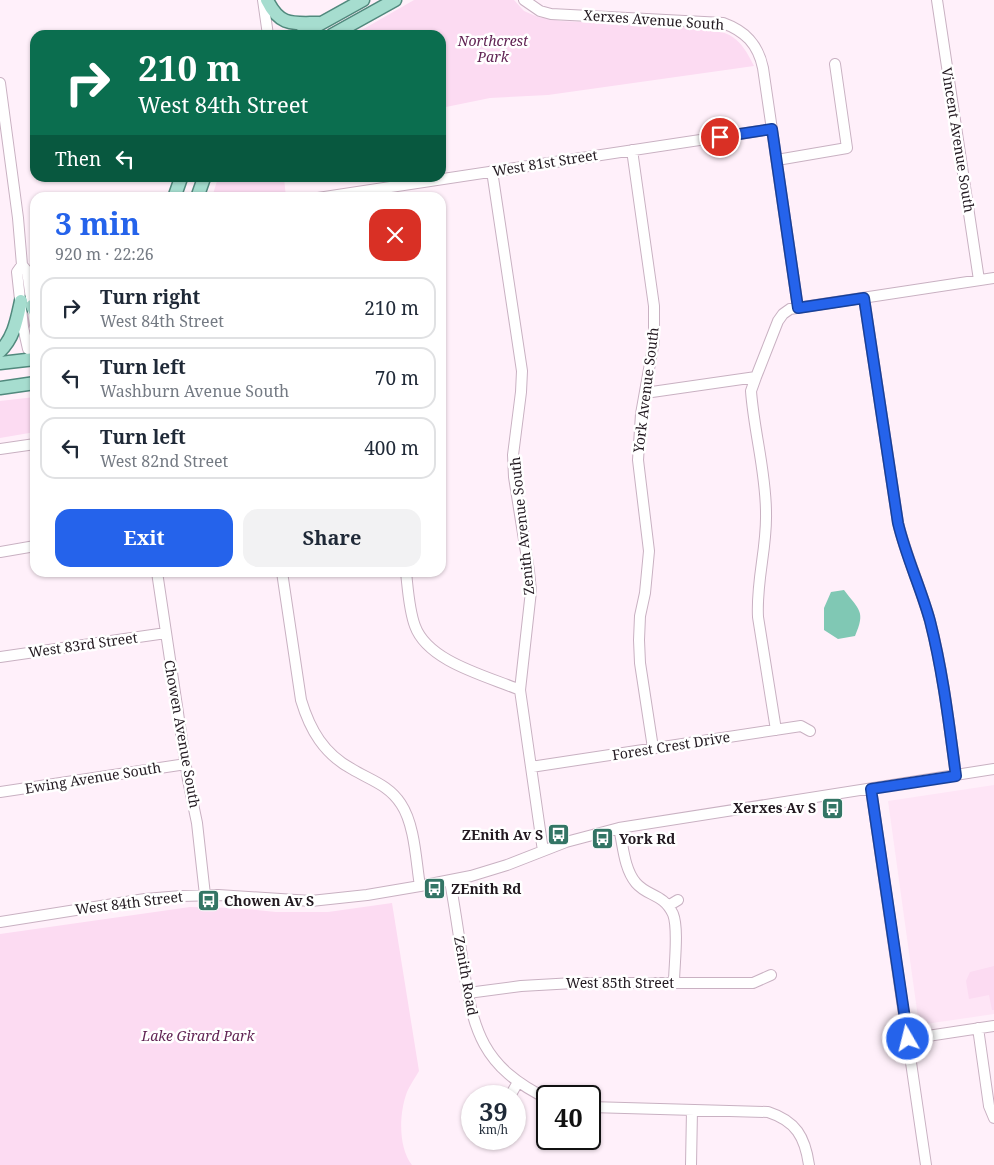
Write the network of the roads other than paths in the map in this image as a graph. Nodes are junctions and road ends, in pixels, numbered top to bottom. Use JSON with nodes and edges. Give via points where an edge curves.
{"nodes":[{"id":1,"x":263,"y":0,"type":"edge"},
{"id":2,"x":267,"y":0,"type":"edge"},
{"id":3,"x":363,"y":0,"type":"edge"},
{"id":4,"x":395,"y":0,"type":"edge"},
{"id":5,"x":524,"y":0,"type":"edge"},
{"id":6,"x":937,"y":0,"type":"edge"},
{"id":7,"x":322,"y":23,"type":"junction"},
{"id":8,"x":267,"y":30,"type":"edge"},
{"id":9,"x":309,"y":30,"type":"edge"},
{"id":10,"x":341,"y":30,"type":"edge"},
{"id":11,"x":835,"y":64,"type":"dead end"},
{"id":12,"x":0,"y":83,"type":"edge"},
{"id":13,"x":772,"y":129,"type":"junction"},
{"id":14,"x":632,"y":150,"type":"junction"},
{"id":15,"x":777,"y":160,"type":"junction"},
{"id":16,"x":492,"y":171,"type":"junction"},
{"id":17,"x":446,"y":179,"type":"edge"},
{"id":18,"x":432,"y":182,"type":"edge"},
{"id":19,"x":377,"y":192,"type":"edge"},
{"id":20,"x":994,"y":278,"type":"edge"},
{"id":21,"x":979,"y":280,"type":"junction"},
{"id":22,"x":864,"y":298,"type":"junction"},
{"id":23,"x":29,"y":306,"type":"edge"},
{"id":24,"x":798,"y":308,"type":"junction"},
{"id":25,"x":30,"y":350,"type":"edge"},
{"id":26,"x":0,"y":351,"type":"edge"},
{"id":27,"x":30,"y":360,"type":"edge"},
{"id":28,"x":0,"y":363,"type":"edge"},
{"id":29,"x":756,"y":377,"type":"junction"},
{"id":30,"x":30,"y":383,"type":"edge"},
{"id":31,"x":0,"y":388,"type":"edge"},
{"id":32,"x":645,"y":393,"type":"junction"},
{"id":33,"x":30,"y":444,"type":"edge"},
{"id":34,"x":0,"y":449,"type":"edge"},
{"id":35,"x":30,"y":547,"type":"edge"},
{"id":36,"x":0,"y":552,"type":"edge"},
{"id":37,"x":158,"y":577,"type":"edge"},
{"id":38,"x":283,"y":577,"type":"edge"},
{"id":39,"x":407,"y":577,"type":"edge"},
{"id":40,"x":166,"y":633,"type":"junction"},
{"id":41,"x":0,"y":657,"type":"edge"},
{"id":42,"x":520,"y":690,"type":"junction"},
{"id":43,"x":776,"y":730,"type":"junction"},
{"id":44,"x":810,"y":731,"type":"dead end"},
{"id":45,"x":653,"y":748,"type":"junction"},
{"id":46,"x":186,"y":764,"type":"junction"},
{"id":47,"x":531,"y":767,"type":"junction"},
{"id":48,"x":994,"y":769,"type":"edge"},
{"id":49,"x":956,"y":776,"type":"junction"},
{"id":50,"x":871,"y":789,"type":"junction"},
{"id":51,"x":0,"y":792,"type":"edge"},
{"id":52,"x":619,"y":828,"type":"junction"},
{"id":53,"x":543,"y":851,"type":"junction"},
{"id":54,"x":450,"y":881,"type":"junction"},
{"id":55,"x":420,"y":886,"type":"junction"},
{"id":56,"x":205,"y":896,"type":"junction"},
{"id":57,"x":678,"y":900,"type":"dead end"},
{"id":58,"x":668,"y":906,"type":"junction"},
{"id":59,"x":0,"y":922,"type":"edge"},
{"id":60,"x":771,"y":975,"type":"dead end"},
{"id":61,"x":674,"y":983,"type":"junction"},
{"id":62,"x":468,"y":993,"type":"junction"},
{"id":63,"x":994,"y":1026,"type":"edge"},
{"id":64,"x":978,"y":1028,"type":"junction"},
{"id":65,"x":908,"y":1039,"type":"junction"},
{"id":66,"x":518,"y":1082,"type":"junction"},
{"id":67,"x":516,"y":1085,"type":"edge"},
{"id":68,"x":536,"y":1094,"type":"edge"},
{"id":69,"x":601,"y":1108,"type":"edge"},
{"id":70,"x":692,"y":1110,"type":"junction"},
{"id":71,"x":994,"y":1118,"type":"edge"},
{"id":72,"x":691,"y":1165,"type":"edge"},
{"id":73,"x":809,"y":1165,"type":"edge"},
{"id":74,"x":926,"y":1165,"type":"edge"}],
"edges":[{"from":1,"to":8,"type":"street"},
{"from":2,"to":7,"type":"main road","via":[[272,11],[282,20]]},
{"from":3,"to":7,"type":"main road"},
{"from":4,"to":10,"type":"main road"},
{"from":5,"to":13,"type":"street","name":"Xerxes Avenue South","via":[[551,14],[711,21],[736,27],[754,44],[760,55]]},
{"from":6,"to":21,"type":"street","name":"Vincent Avenue South"},
{"from":7,"to":9,"type":"main road"},
{"from":11,"to":15,"type":"street","via":[[847,148]]},
{"from":12,"to":23,"type":"street","via":[[18,218],[22,265],[18,272]]},
{"from":13,"to":14,"type":"street","name":"West 81st Street"},
{"from":13,"to":15,"type":"street","name":"Xerxes Avenue South"},
{"from":14,"to":16,"type":"street","name":"West 81st Street"},
{"from":14,"to":32,"type":"street","name":"York Avenue South","via":[[654,306],[654,341]]},
{"from":15,"to":24,"type":"street","name":"Xerxes Avenue South"},
{"from":16,"to":17,"type":"street","name":"West 81st Street"},
{"from":16,"to":42,"type":"street","name":"Zenith Avenue South","via":[[522,371],[513,454],[531,591]]},
{"from":18,"to":19,"type":"street","name":"West 81st Street"},
{"from":20,"to":21,"type":"street"},
{"from":21,"to":22,"type":"street"},
{"from":22,"to":24,"type":"street"},
{"from":22,"to":49,"type":"street","via":[[898,523],[935,642]]},
{"from":23,"to":25,"type":"street"},
{"from":23,"to":26,"type":"main road"},
{"from":24,"to":29,"type":"street","via":[[790,309],[778,321]]},
{"from":27,"to":28,"type":"main road"},
{"from":29,"to":32,"type":"street"},
{"from":29,"to":43,"type":"street","via":[[751,391],[766,512],[757,600]]},
{"from":30,"to":31,"type":"main road"},
{"from":32,"to":45,"type":"street","name":"York Avenue South","via":[[638,460],[649,551],[639,640]]},
{"from":33,"to":34,"type":"street"},
{"from":35,"to":36,"type":"street"},
{"from":37,"to":40,"type":"street","name":"Chowen Avenue South"},
{"from":38,"to":55,"type":"street","via":[[306,717],[324,748],[337,760],[384,785],[402,805],[412,831]]},
{"from":39,"to":42,"type":"street","via":[[415,626],[428,647],[450,662]]},
{"from":40,"to":41,"type":"street","name":"West 83rd Street"},
{"from":40,"to":46,"type":"street","name":"Chowen Avenue South"},
{"from":42,"to":47,"type":"street","name":"Zenith Avenue South"},
{"from":43,"to":44,"type":"street","name":"Forest Crest Drive","via":[[801,726]]},
{"from":43,"to":45,"type":"street","name":"Forest Crest Drive"},
{"from":45,"to":47,"type":"street","name":"Forest Crest Drive"},
{"from":46,"to":51,"type":"street","name":"Ewing Avenue South"},
{"from":46,"to":56,"type":"street","name":"Chowen Avenue South"},
{"from":47,"to":53,"type":"street","name":"Zenith Avenue South"},
{"from":48,"to":49,"type":"street","name":"West 84th Street"},
{"from":49,"to":50,"type":"street","name":"West 84th Street"},
{"from":50,"to":52,"type":"street","name":"West 84th Street"},
{"from":50,"to":65,"type":"street"},
{"from":52,"to":53,"type":"street","name":"West 84th Street"},
{"from":52,"to":58,"type":"street","via":[[627,866],[636,883]]},
{"from":53,"to":54,"type":"street","name":"West 84th Street"},
{"from":54,"to":55,"type":"street","name":"West 84th Street"},
{"from":54,"to":62,"type":"street","name":"Zenith Road"},
{"from":55,"to":56,"type":"street","name":"West 84th Street","via":[[311,901]]},
{"from":56,"to":59,"type":"street","name":"West 84th Street","via":[[145,899]]},
{"from":57,"to":58,"type":"street"},
{"from":58,"to":61,"type":"street","via":[[676,928]]},
{"from":60,"to":61,"type":"street","name":"West 85th Street","via":[[753,983]]},
{"from":61,"to":62,"type":"street","name":"West 85th Street","via":[[574,983]]},
{"from":62,"to":66,"type":"street","name":"Zenith Road","via":[[475,1025],[484,1044],[496,1062]]},
{"from":63,"to":64,"type":"street"},
{"from":64,"to":65,"type":"street"},
{"from":64,"to":71,"type":"street","via":[[989,1106]]},
{"from":65,"to":74,"type":"street"},
{"from":66,"to":67,"type":"street"},
{"from":66,"to":68,"type":"street","name":"Zenith Road"},
{"from":69,"to":70,"type":"street"},
{"from":70,"to":72,"type":"street"},
{"from":70,"to":73,"type":"street","via":[[756,1111],[780,1116],[798,1132]]}]}
